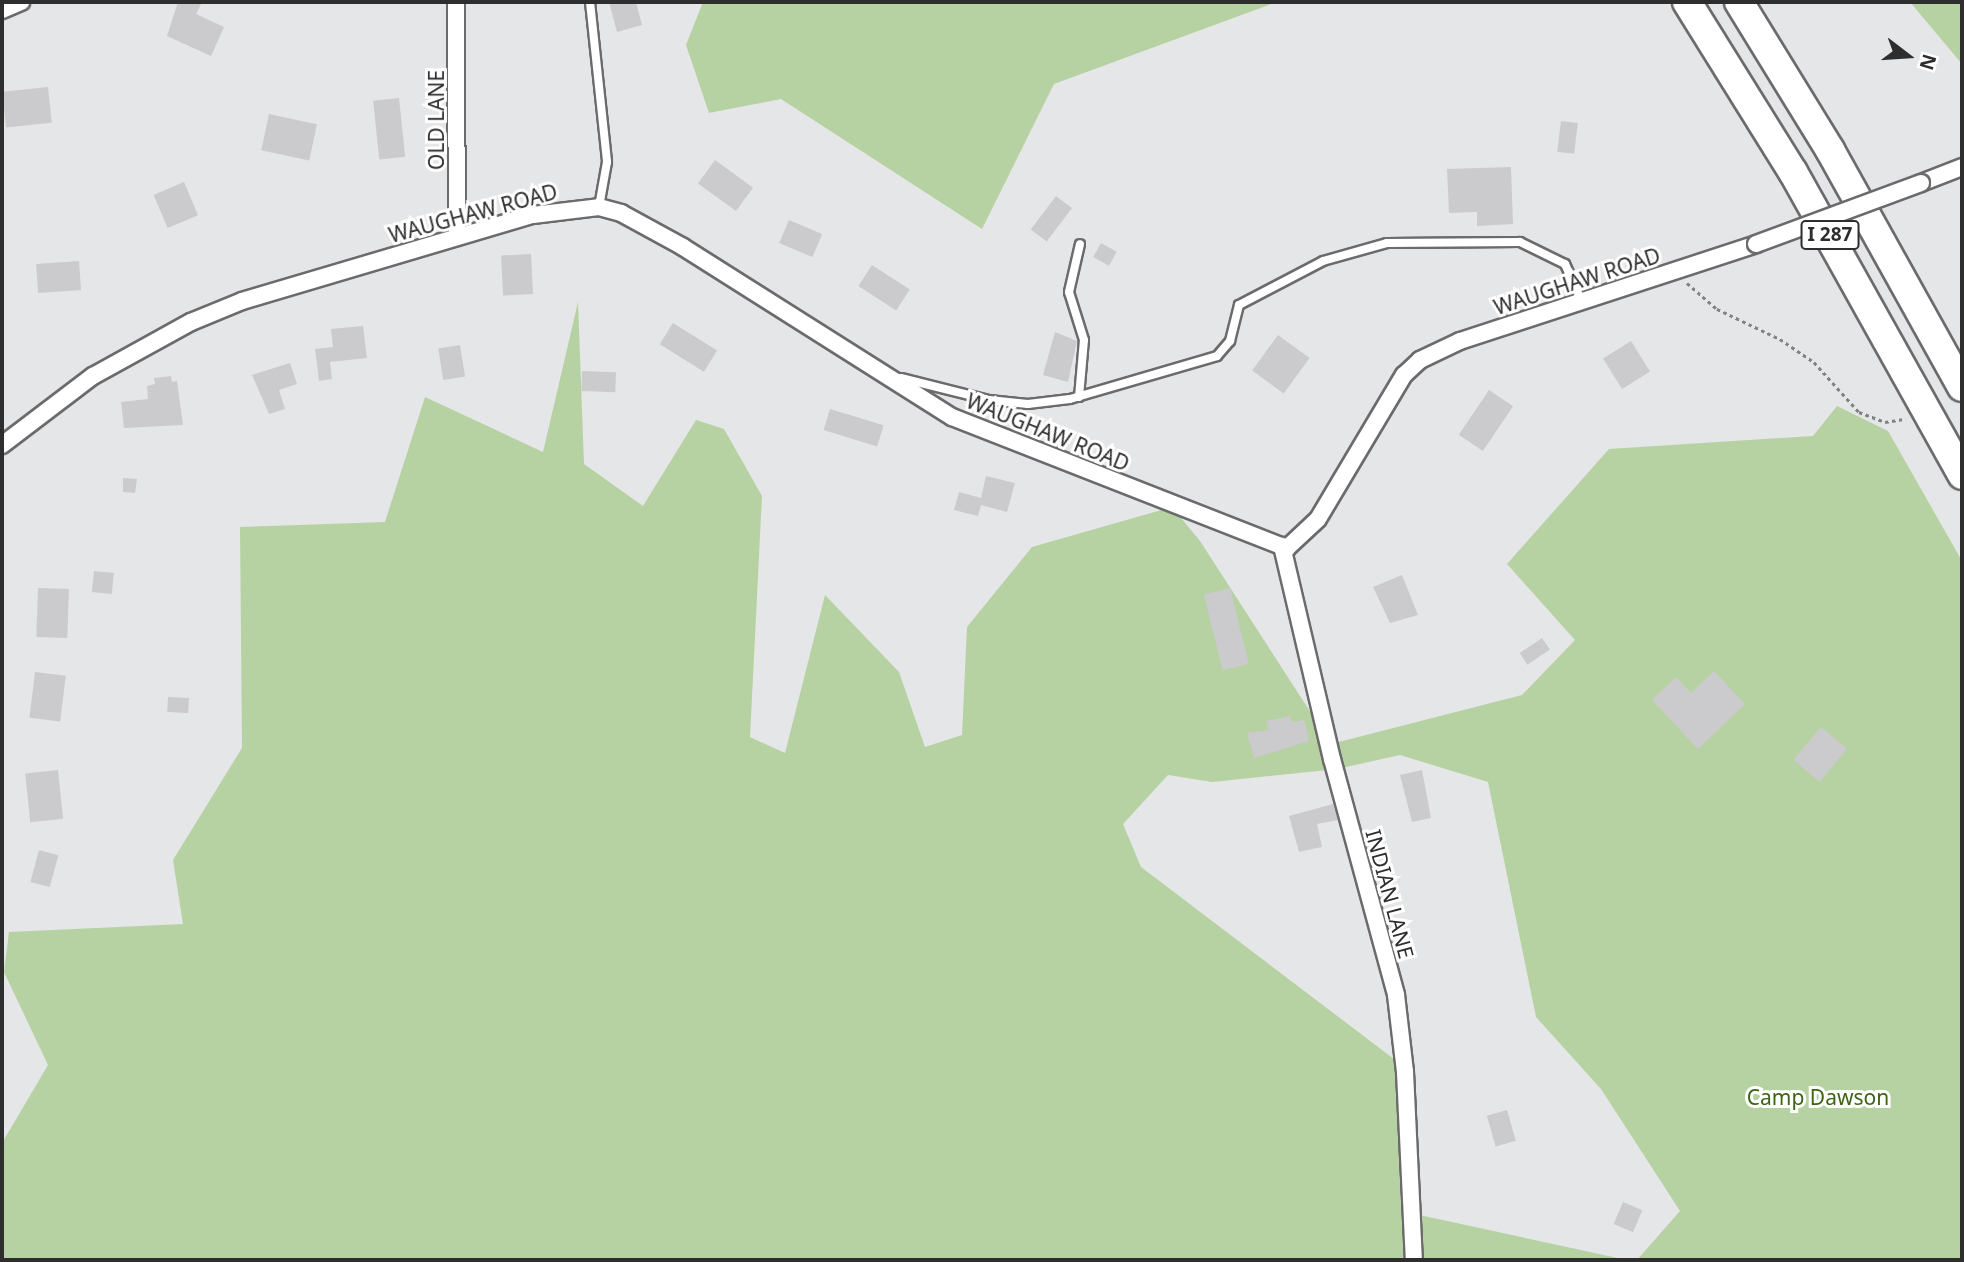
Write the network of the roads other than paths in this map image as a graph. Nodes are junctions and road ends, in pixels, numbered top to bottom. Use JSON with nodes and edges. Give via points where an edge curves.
{"nodes":[{"id":1,"x":21,"y":2,"type":"edge"},
{"id":2,"x":456,"y":2,"type":"edge"},
{"id":3,"x":590,"y":2,"type":"edge"},
{"id":4,"x":1687,"y":2,"type":"edge"},
{"id":5,"x":1739,"y":2,"type":"edge"},
{"id":6,"x":2,"y":10,"type":"edge"},
{"id":7,"x":1962,"y":167,"type":"edge"},
{"id":8,"x":599,"y":207,"type":"junction"},
{"id":9,"x":457,"y":237,"type":"junction"},
{"id":10,"x":1080,"y":244,"type":"dead end"},
{"id":11,"x":1582,"y":302,"type":"junction"},
{"id":12,"x":888,"y":374,"type":"junction"},
{"id":13,"x":1962,"y":387,"type":"edge"},
{"id":14,"x":1079,"y":397,"type":"junction"},
{"id":15,"x":2,"y":445,"type":"edge"},
{"id":16,"x":1962,"y":475,"type":"edge"},
{"id":17,"x":1282,"y":546,"type":"junction"},
{"id":18,"x":1413,"y":1260,"type":"edge"}],
"edges":[{"from":1,"to":6,"type":"street"},
{"from":2,"to":9,"type":"street","name":"OLD LANE"},
{"from":3,"to":8,"type":"lane","via":[[607,162]]},
{"from":4,"to":16,"type":"highway","number":"I 287","via":[[1762,118]]},
{"from":5,"to":13,"type":"highway","number":"I 287","via":[[1805,106]]},
{"from":7,"to":11,"type":"street","name":"WAUGHAW ROAD","bridge":true,"via":[[1756,244]]},
{"from":8,"to":9,"type":"street","name":"WAUGHAW ROAD","via":[[555,210]]},
{"from":8,"to":12,"type":"street","name":"WAUGHAW ROAD","via":[[621,213],[683,247]]},
{"from":9,"to":15,"type":"street","name":"WAUGHAW ROAD","via":[[242,301],[191,322],[93,376]]},
{"from":10,"to":14,"type":"lane","via":[[1069,292],[1084,340]]},
{"from":11,"to":14,"type":"lane","via":[[1565,264],[1520,242],[1387,243],[1323,261],[1239,305],[1230,341],[1217,356]]},
{"from":11,"to":17,"type":"street","name":"WAUGHAW ROAD","via":[[1460,341],[1412,367],[1318,519],[1299,540]]},
{"from":12,"to":14,"type":"lane","via":[[1008,403]]},
{"from":12,"to":17,"type":"street","name":"WAUGHAW ROAD","via":[[982,431]]},
{"from":17,"to":18,"type":"street","name":"INDIAN LANE","via":[[1332,760],[1396,995],[1405,1072]]}]}
